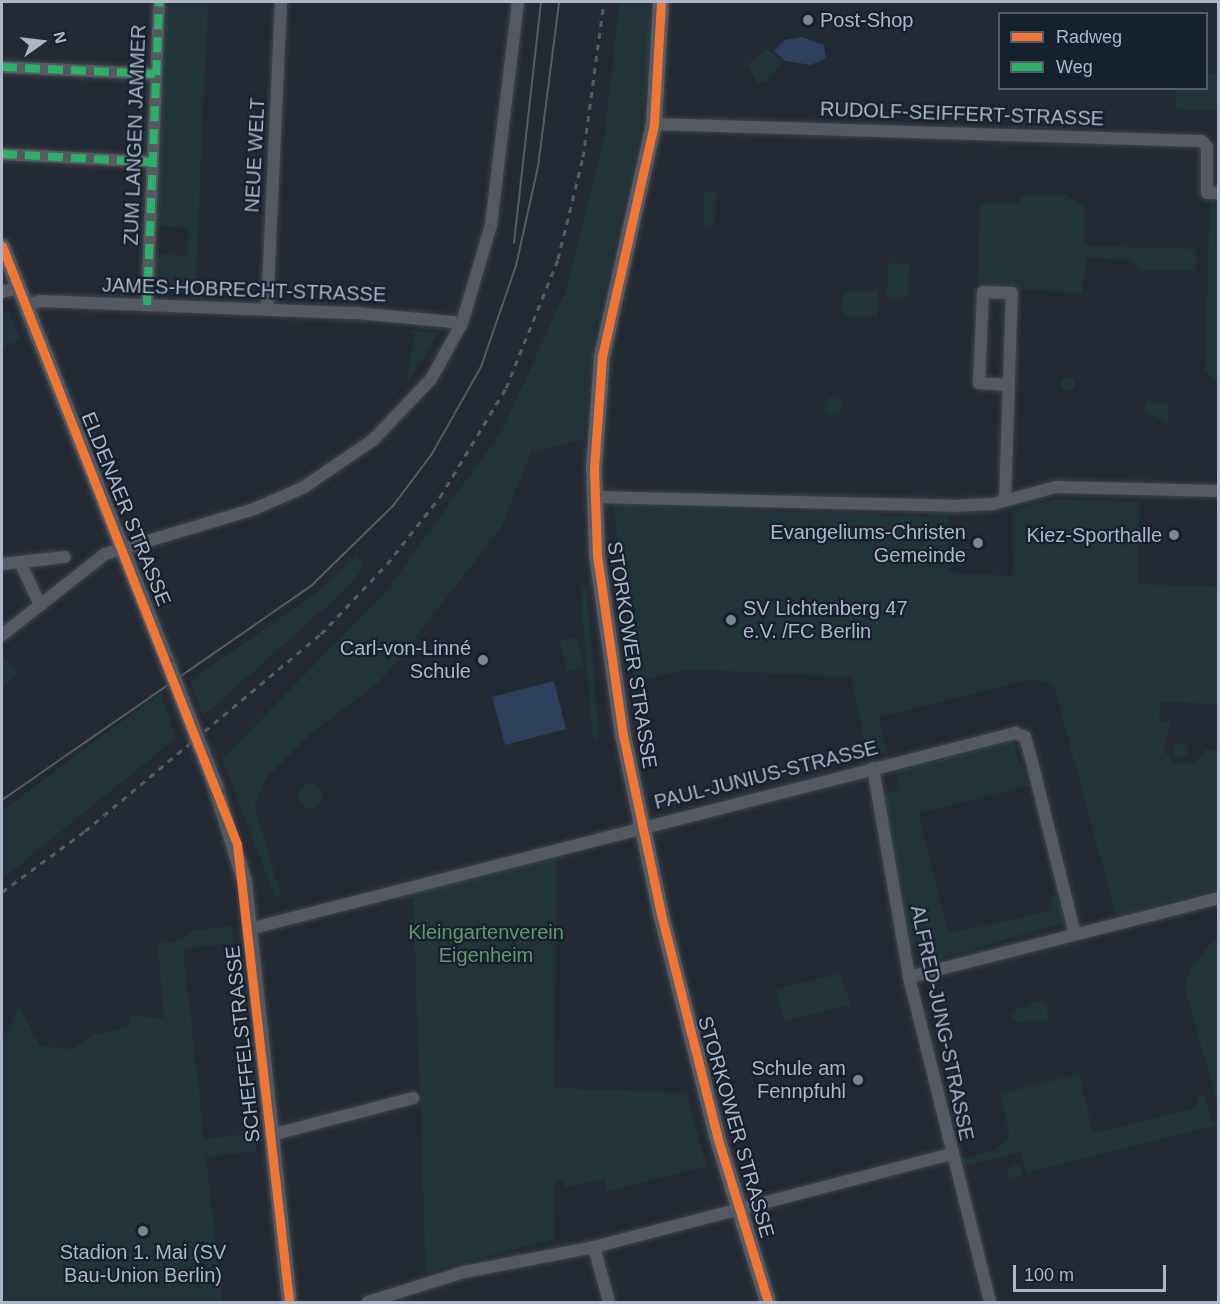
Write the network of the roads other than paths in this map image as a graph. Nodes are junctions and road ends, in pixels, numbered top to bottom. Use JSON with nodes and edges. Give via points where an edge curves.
{"nodes":[{"id":1,"x":159,"y":2,"type":"edge"},
{"id":2,"x":281,"y":2,"type":"edge"},
{"id":3,"x":518,"y":2,"type":"edge"},
{"id":4,"x":661,"y":2,"type":"edge"},
{"id":5,"x":2,"y":67,"type":"edge"},
{"id":6,"x":156,"y":74,"type":"junction"},
{"id":7,"x":654,"y":124,"type":"junction"},
{"id":8,"x":2,"y":154,"type":"edge"},
{"id":9,"x":153,"y":162,"type":"junction"},
{"id":10,"x":1218,"y":193,"type":"edge"},
{"id":11,"x":2,"y":246,"type":"edge"},
{"id":12,"x":18,"y":288,"type":"junction"},
{"id":13,"x":2,"y":292,"type":"edge"},
{"id":14,"x":25,"y":305,"type":"junction"},
{"id":15,"x":147,"y":305,"type":"junction"},
{"id":16,"x":267,"y":310,"type":"junction"},
{"id":17,"x":462,"y":323,"type":"junction"},
{"id":18,"x":1008,"y":385,"type":"junction"},
{"id":19,"x":1218,"y":491,"type":"edge"},
{"id":20,"x":594,"y":496,"type":"junction"},
{"id":21,"x":1005,"y":500,"type":"junction"},
{"id":22,"x":122,"y":546,"type":"junction"},
{"id":23,"x":65,"y":557,"type":"dead end"},
{"id":24,"x":20,"y":562,"type":"junction"},
{"id":25,"x":2,"y":564,"type":"edge"},
{"id":26,"x":39,"y":603,"type":"junction"},
{"id":27,"x":2,"y":635,"type":"edge"},
{"id":28,"x":873,"y":768,"type":"junction"},
{"id":29,"x":215,"y":786,"type":"joint"},
{"id":30,"x":643,"y":826,"type":"junction"},
{"id":31,"x":1218,"y":898,"type":"edge"},
{"id":32,"x":249,"y":929,"type":"junction"},
{"id":33,"x":1075,"y":934,"type":"junction"},
{"id":34,"x":909,"y":977,"type":"junction"},
{"id":35,"x":413,"y":1098,"type":"dead end"},
{"id":36,"x":271,"y":1135,"type":"junction"},
{"id":37,"x":952,"y":1154,"type":"junction"},
{"id":38,"x":740,"y":1211,"type":"junction"},
{"id":39,"x":594,"y":1247,"type":"junction"},
{"id":40,"x":289,"y":1302,"type":"edge"},
{"id":41,"x":368,"y":1302,"type":"edge"},
{"id":42,"x":609,"y":1302,"type":"edge"},
{"id":43,"x":768,"y":1302,"type":"edge"},
{"id":44,"x":990,"y":1302,"type":"edge"}],
"edges":[{"from":1,"to":6,"type":"street","name":"ZUM LANGEN JAMMER"},
{"from":2,"to":16,"type":"street","name":"NEUE WELT"},
{"from":3,"to":17,"type":"street","via":[[498,191]]},
{"from":4,"to":7,"type":"main road","name":"STORKOWER STRASSE"},
{"from":5,"to":6,"type":"street"},
{"from":6,"to":9,"type":"street","name":"ZUM LANGEN JAMMER"},
{"from":7,"to":10,"type":"street","name":"RUDOLF-SEIFFERT-STRASSE","via":[[1202,141],[1207,147],[1207,193]]},
{"from":7,"to":20,"type":"main road","name":"STORKOWER STRASSE","via":[[608,321],[597,409]]},
{"from":8,"to":9,"type":"street"},
{"from":9,"to":15,"type":"street","name":"ZUM LANGEN JAMMER"},
{"from":11,"to":12,"type":"street","name":"ELDENAER STRASSE"},
{"from":12,"to":13,"type":"street"},
{"from":12,"to":14,"type":"street","name":"ELDENAER STRASSE"},
{"from":14,"to":15,"type":"street","name":"JAMES-HOBRECHT-STRASSE","via":[[42,301]]},
{"from":14,"to":22,"type":"street","name":"ELDENAER STRASSE"},
{"from":15,"to":16,"type":"street","name":"JAMES-HOBRECHT-STRASSE"},
{"from":16,"to":17,"type":"street","name":"JAMES-HOBRECHT-STRASSE"},
{"from":17,"to":22,"type":"street","via":[[431,379],[406,410],[337,467],[260,507]]},
{"from":18,"to":18,"type":"street","via":[[1012,293],[983,292],[979,383]]},
{"from":18,"to":21,"type":"street"},
{"from":19,"to":21,"type":"street","via":[[1056,486]]},
{"from":20,"to":21,"type":"street","via":[[952,506]]},
{"from":20,"to":30,"type":"main road","name":"STORKOWER STRASSE","via":[[604,615]]},
{"from":22,"to":26,"type":"street"},
{"from":22,"to":29,"type":"street","name":"ELDENAER STRASSE","bridge":true},
{"from":23,"to":24,"type":"street"},
{"from":24,"to":25,"type":"street"},
{"from":24,"to":26,"type":"street"},
{"from":26,"to":27,"type":"street"},
{"from":28,"to":30,"type":"street","name":"PAUL-JUNIUS-STRASSE"},
{"from":28,"to":33,"type":"street","name":"PAUL-JUNIUS-STRASSE","via":[[1015,733],[1025,737]]},
{"from":28,"to":34,"type":"street","name":"ALFRED-JUNG-STRASSE"},
{"from":29,"to":32,"type":"street","name":"SCHEFFELSTRASSE","via":[[242,863]]},
{"from":30,"to":32,"type":"street","name":"PAUL-JUNIUS-STRASSE"},
{"from":30,"to":38,"type":"main road","name":"STORKOWER STRASSE","via":[[677,981]]},
{"from":31,"to":33,"type":"street"},
{"from":32,"to":36,"type":"street","name":"SCHEFFELSTRASSE"},
{"from":33,"to":34,"type":"street"},
{"from":34,"to":37,"type":"street","name":"ALFRED-JUNG-STRASSE"},
{"from":35,"to":36,"type":"street"},
{"from":36,"to":40,"type":"street","name":"SCHEFFELSTRASSE"},
{"from":37,"to":38,"type":"street","name":"ALFRED-JUNG-STRASSE"},
{"from":37,"to":44,"type":"street"},
{"from":38,"to":39,"type":"street","name":"ALFRED-JUNG-STRASSE"},
{"from":38,"to":43,"type":"main road","name":"STORKOWER STRASSE"},
{"from":39,"to":41,"type":"street","name":"ALFRED-JUNG-STRASSE","via":[[464,1272]]},
{"from":39,"to":42,"type":"street"}]}
